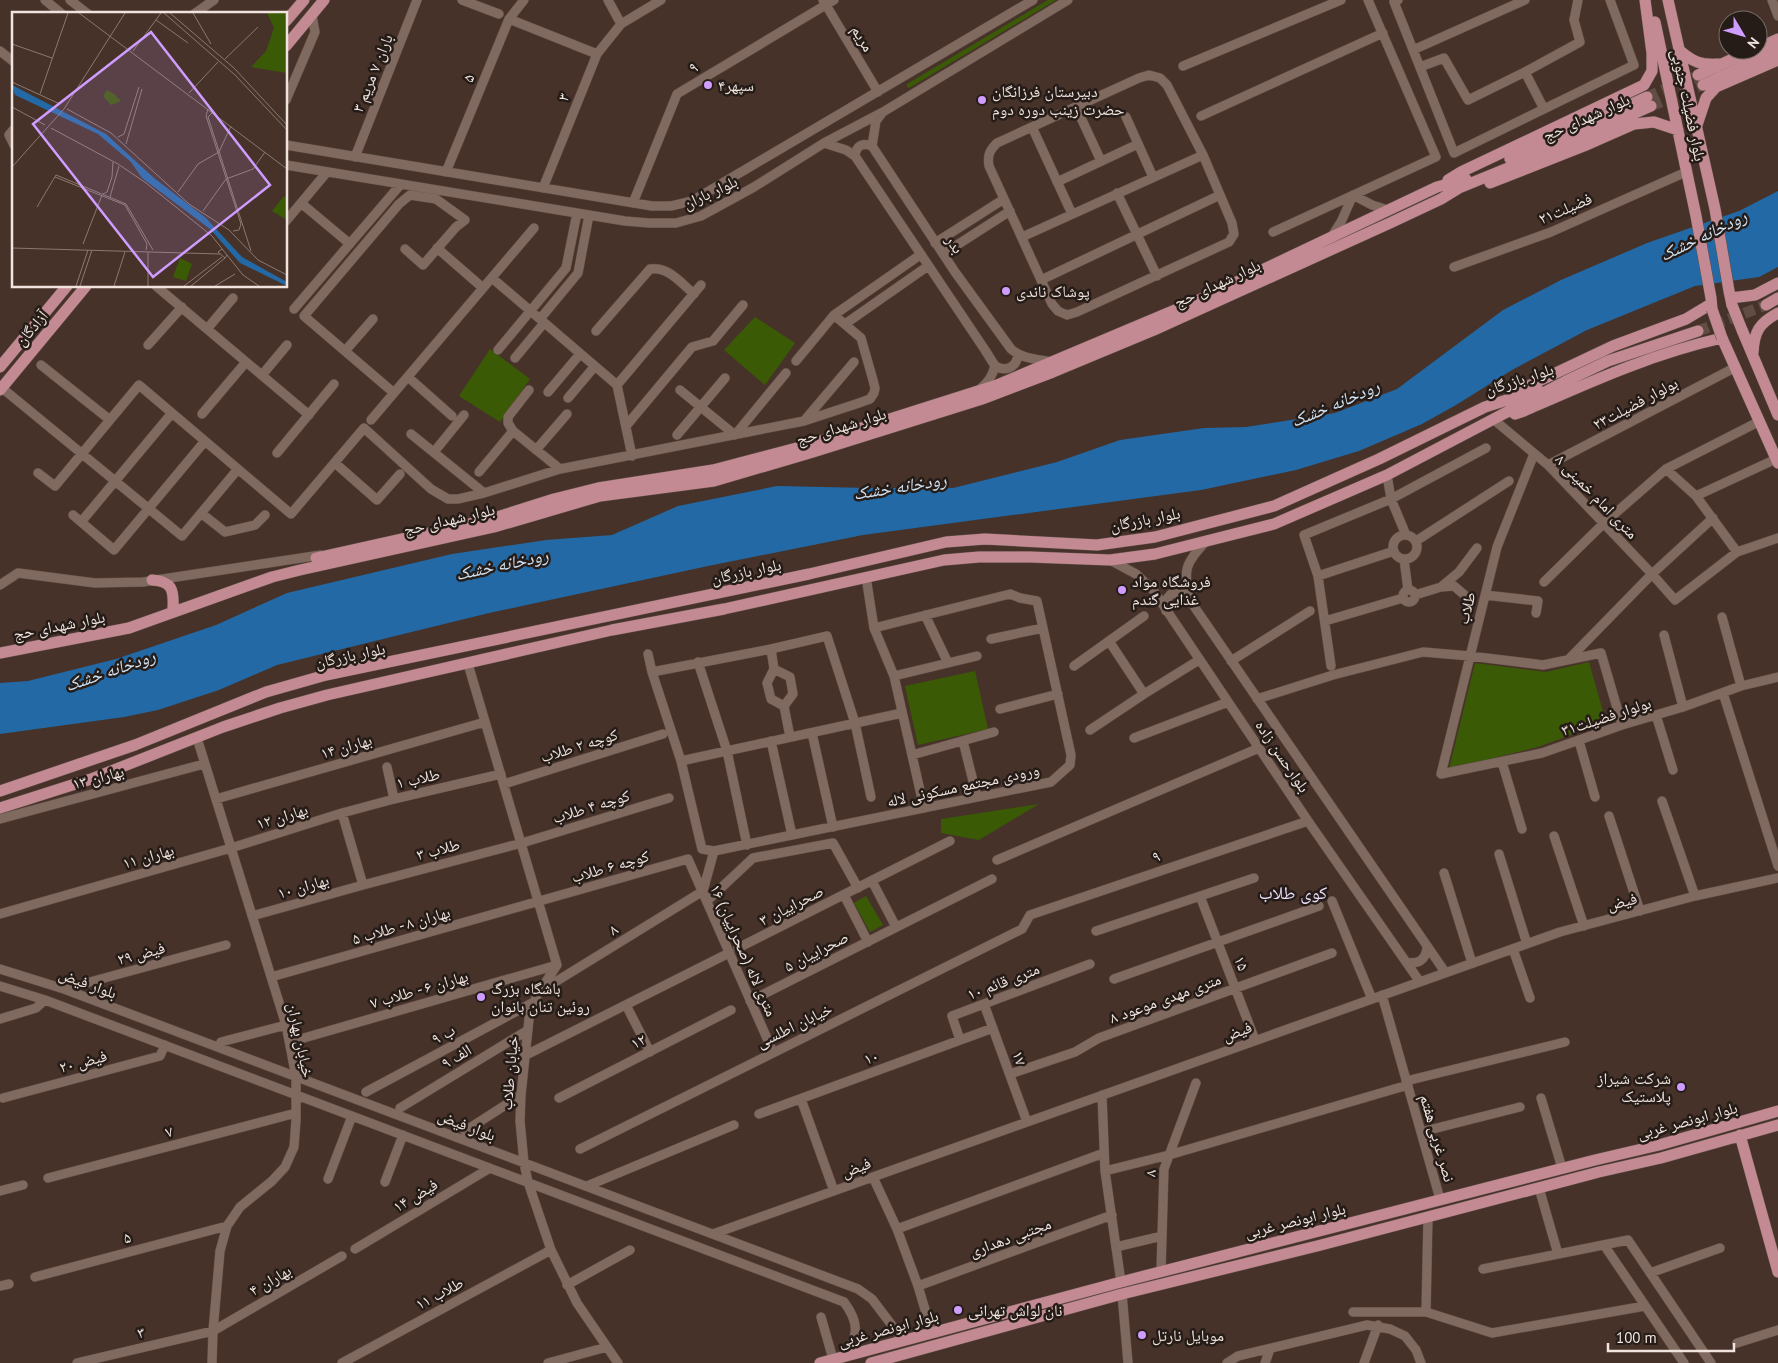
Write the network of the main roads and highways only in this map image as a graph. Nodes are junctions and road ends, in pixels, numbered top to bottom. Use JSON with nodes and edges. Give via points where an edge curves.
{"nodes":[{"id":1,"x":304,"y":0,"type":"edge"},
{"id":2,"x":324,"y":0,"type":"edge"},
{"id":3,"x":1645,"y":0,"type":"edge"},
{"id":4,"x":1650,"y":0,"type":"edge"},
{"id":5,"x":1668,"y":0,"type":"edge"},
{"id":6,"x":288,"y":19,"type":"edge"},
{"id":7,"x":288,"y":40,"type":"edge"},
{"id":8,"x":1679,"y":50,"type":"junction"},
{"id":9,"x":1778,"y":50,"type":"edge"},
{"id":10,"x":1729,"y":60,"type":"edge"},
{"id":11,"x":1778,"y":60,"type":"edge"},
{"id":12,"x":1722,"y":63,"type":"junction"},
{"id":13,"x":1696,"y":127,"type":"junction"},
{"id":14,"x":1678,"y":130,"type":"junction"},
{"id":15,"x":1437,"y":186,"type":"junction"},
{"id":16,"x":1441,"y":199,"type":"junction"},
{"id":17,"x":1778,"y":283,"type":"edge"},
{"id":18,"x":65,"y":288,"type":"edge"},
{"id":19,"x":84,"y":288,"type":"edge"},
{"id":20,"x":1731,"y":298,"type":"junction"},
{"id":21,"x":1778,"y":298,"type":"edge"},
{"id":22,"x":52,"y":304,"type":"junction"},
{"id":23,"x":1711,"y":304,"type":"junction"},
{"id":24,"x":1766,"y":305,"type":"tunnel mouth"},
{"id":25,"x":64,"y":313,"type":"junction"},
{"id":26,"x":1778,"y":313,"type":"edge"},
{"id":27,"x":1698,"y":331,"type":"tunnel mouth"},
{"id":28,"x":1722,"y":338,"type":"junction"},
{"id":29,"x":1753,"y":357,"type":"junction"},
{"id":30,"x":0,"y":367,"type":"edge"},
{"id":31,"x":1566,"y":381,"type":"junction"},
{"id":32,"x":1,"y":389,"type":"edge"},
{"id":33,"x":1485,"y":406,"type":"junction"},
{"id":34,"x":1778,"y":415,"type":"edge"},
{"id":35,"x":1493,"y":419,"type":"junction"},
{"id":36,"x":1777,"y":461,"type":"edge"},
{"id":37,"x":152,"y":580,"type":"road end"},
{"id":38,"x":725,"y":592,"type":"junction"},
{"id":39,"x":173,"y":608,"type":"junction"},
{"id":40,"x":724,"y":609,"type":"junction"},
{"id":41,"x":0,"y":647,"type":"edge"},
{"id":42,"x":0,"y":653,"type":"edge"},
{"id":43,"x":0,"y":791,"type":"edge"},
{"id":44,"x":0,"y":808,"type":"edge"},
{"id":45,"x":1778,"y":1111,"type":"edge"},
{"id":46,"x":1778,"y":1125,"type":"edge"},
{"id":47,"x":1740,"y":1135,"type":"junction"},
{"id":48,"x":1318,"y":1231,"type":"junction"},
{"id":49,"x":1321,"y":1245,"type":"junction"},
{"id":50,"x":1778,"y":1272,"type":"edge"},
{"id":51,"x":820,"y":1363,"type":"edge"},
{"id":52,"x":871,"y":1363,"type":"edge"}],
"edges":[{"from":1,"to":6,"type":"main road"},
{"from":2,"to":7,"type":"main road"},
{"from":3,"to":15,"type":"main road","via":[[1652,71],[1644,85]]},
{"from":4,"to":14,"type":"main road","name":"بلوار فضیلت جنوبی"},
{"from":5,"to":8,"type":"main road","name":"بلوار فضیلت جنوبی"},
{"from":8,"to":12,"type":"main road","via":[[1704,65]]},
{"from":8,"to":13,"type":"main road","name":"بلوار فضیلت جنوبی"},
{"from":9,"to":12,"type":"main road","via":[[1700,80]]},
{"from":10,"to":12,"type":"main road"},
{"from":11,"to":13,"type":"main road","via":[[1716,87],[1706,98]]},
{"from":13,"to":20,"type":"main road","name":"بلوار فضیلت جنوبی"},
{"from":14,"to":16,"type":"main road","via":[[1654,122],[1634,124],[1467,192]]},
{"from":14,"to":23,"type":"main road","name":"بلوار فضیلت جنوبی"},
{"from":15,"to":16,"type":"main road","name":"بلوار شهدای حج","via":[[1463,180],[1649,102],[1548,152],[1459,188]]},
{"from":15,"to":39,"type":"main road","name":"بلوار شهدای حج","via":[[1201,299],[976,392],[713,470],[598,488],[491,519],[272,570]]},
{"from":16,"to":42,"type":"main road","name":"بلوار شهدای حج","via":[[1154,330],[1013,388],[916,420],[714,481],[600,496],[494,527],[272,577],[129,628]]},
{"from":17,"to":20,"type":"main road","via":[[1755,295]]},
{"from":18,"to":22,"type":"main road","name":"آزادگان"},
{"from":19,"to":25,"type":"main road","name":"آزادگان"},
{"from":20,"to":29,"type":"main road","name":"بلوار فضیلت جنوبی","bridge":true},
{"from":21,"to":24,"type":"main road"},
{"from":22,"to":25,"type":"main road"},
{"from":22,"to":30,"type":"main road","name":"آزادگان"},
{"from":23,"to":28,"type":"main road","name":"بلوار فضیلت جنوبی","bridge":true},
{"from":23,"to":33,"type":"main road","via":[[1686,319],[1613,346]]},
{"from":25,"to":32,"type":"main road","name":"آزادگان"},
{"from":26,"to":29,"type":"main road","via":[[1766,319],[1757,331]]},
{"from":27,"to":31,"type":"main road","via":[[1608,361]]},
{"from":28,"to":35,"type":"main road","via":[[1612,372],[1524,411]]},
{"from":28,"to":36,"type":"main road","name":"بلوار فضیلت جنوبی"},
{"from":29,"to":34,"type":"main road","name":"بلوار فضیلت جنوبی"},
{"from":31,"to":33,"type":"main road","name":"بلوار بازرگان"},
{"from":31,"to":35,"type":"main road","name":"بلوار بازرگان"},
{"from":33,"to":38,"type":"main road","name":"بلوار بازرگان","via":[[1274,506],[1155,537],[1097,544],[985,539],[946,542]]},
{"from":35,"to":40,"type":"main road","name":"بلوار بازرگان","via":[[1386,475],[1274,524],[1156,554],[1110,560],[1030,557],[944,560]]},
{"from":37,"to":39,"type":"main road","via":[[170,586],[174,595]]},
{"from":38,"to":40,"type":"main road"},
{"from":38,"to":43,"type":"main road","name":"بلوار بازرگان","via":[[326,675],[266,692],[134,745]]},
{"from":39,"to":41,"type":"main road","name":"بلوار شهدای حج","via":[[135,620]]},
{"from":40,"to":44,"type":"main road","name":"بلوار بازرگان","via":[[612,630],[327,695],[280,708],[91,779]]},
{"from":45,"to":48,"type":"main road","name":"بلوار ابونصر غربی","via":[[1659,1145]]},
{"from":46,"to":47,"type":"main road","name":"بلوار ابونصر غربی"},
{"from":47,"to":49,"type":"main road","name":"بلوار ابونصر غربی"},
{"from":47,"to":50,"type":"main road"},
{"from":48,"to":49,"type":"main road"},
{"from":48,"to":51,"type":"main road","name":"بلوار ابونصر غربی"},
{"from":49,"to":52,"type":"main road","name":"بلوار ابونصر غربی","via":[[1122,1294]]}]}
